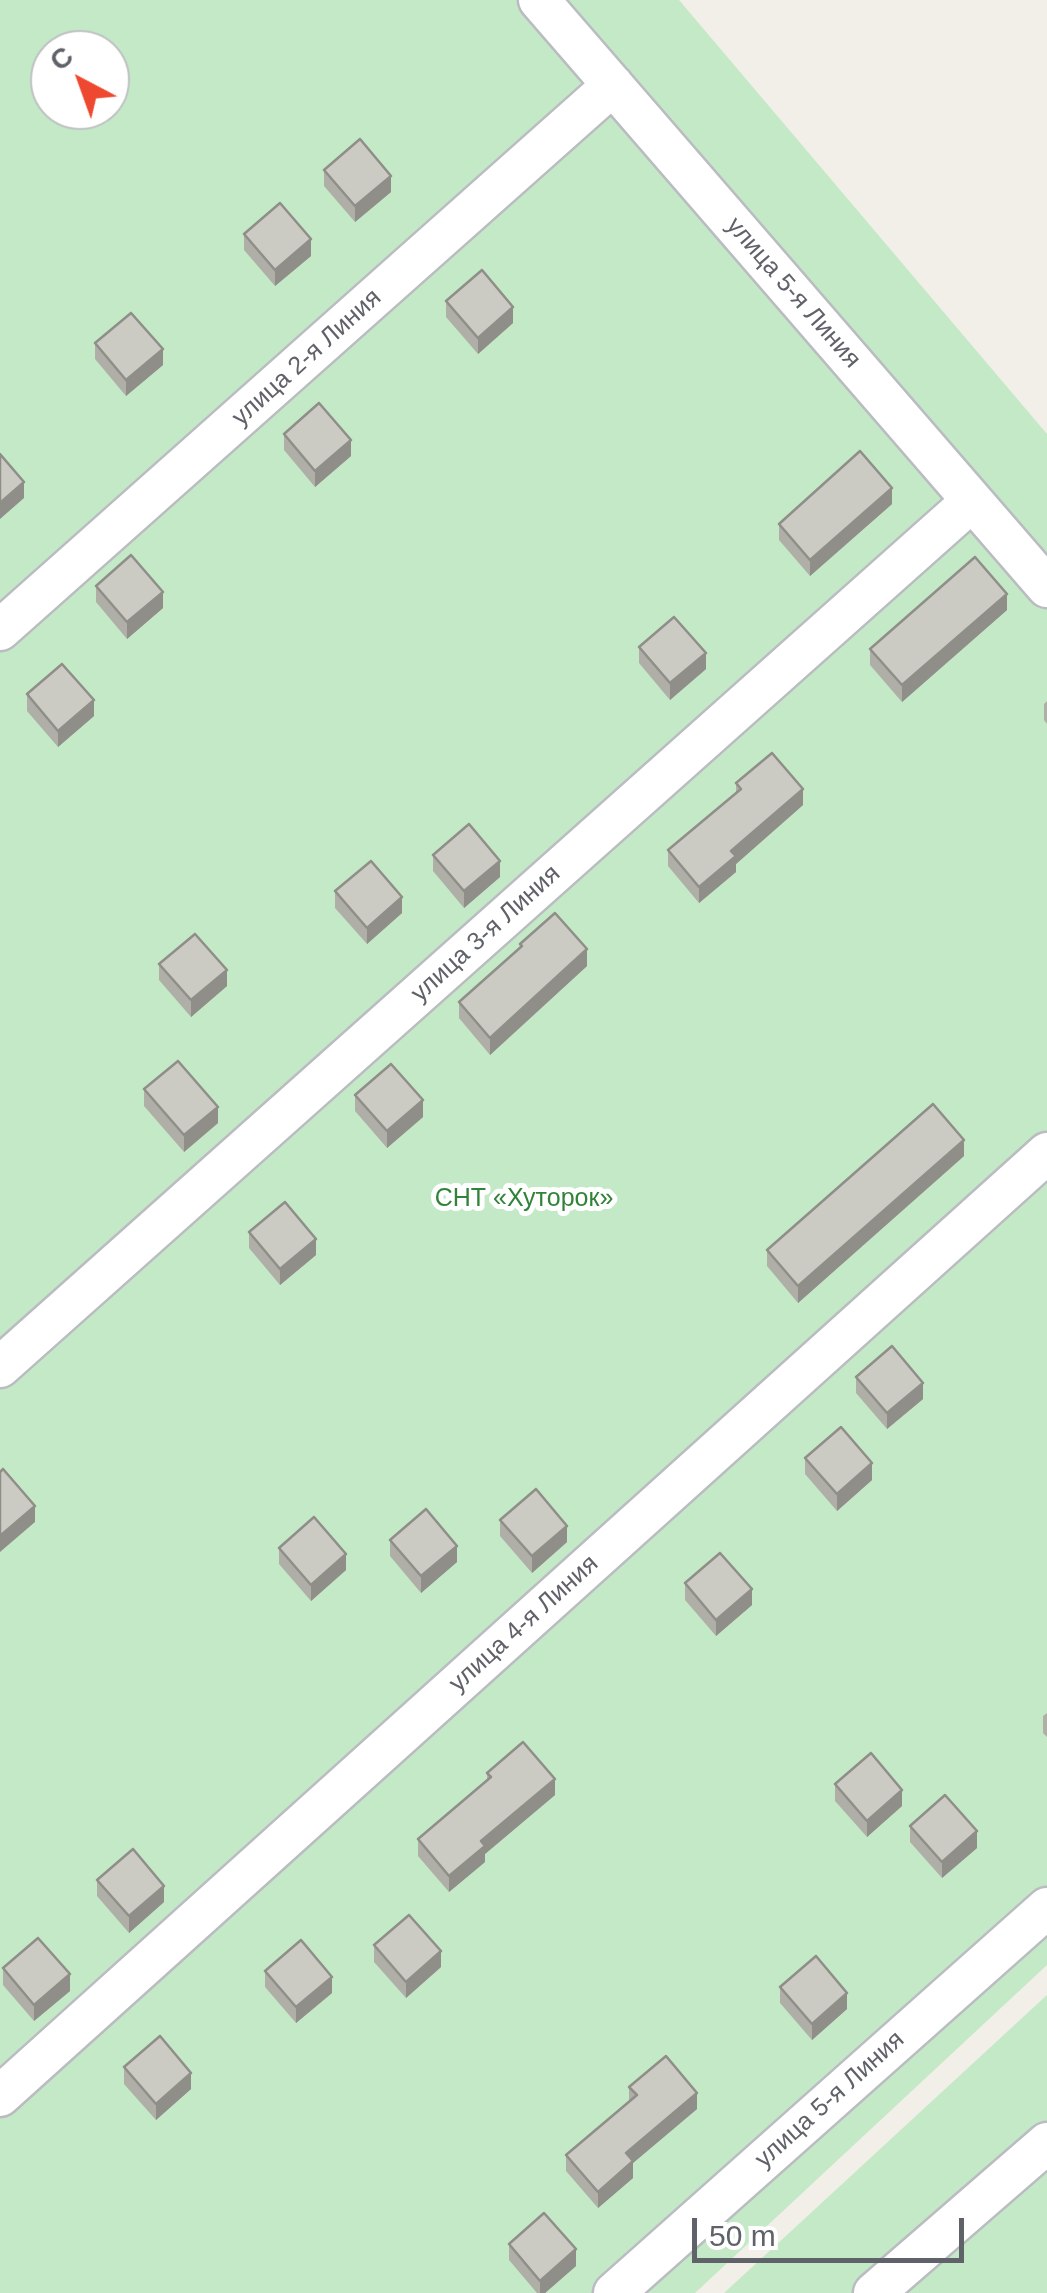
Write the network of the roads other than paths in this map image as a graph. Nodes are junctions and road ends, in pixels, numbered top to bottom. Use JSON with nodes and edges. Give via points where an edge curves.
{"nodes":[{"id":1,"x":538,"y":0,"type":"edge"},
{"id":2,"x":613,"y":85,"type":"junction"},
{"id":3,"x":972,"y":501,"type":"junction"},
{"id":4,"x":1047,"y":587,"type":"edge"},
{"id":5,"x":0,"y":630,"type":"edge"},
{"id":6,"x":1047,"y":1153,"type":"edge"},
{"id":7,"x":0,"y":1367,"type":"edge"},
{"id":8,"x":1047,"y":1908,"type":"edge"},
{"id":9,"x":0,"y":2096,"type":"edge"},
{"id":10,"x":1047,"y":2143,"type":"edge"},
{"id":11,"x":614,"y":2293,"type":"edge"},
{"id":12,"x":874,"y":2293,"type":"edge"}],
"edges":[{"from":1,"to":2,"type":"street","name":"улица 5-я Линия"},
{"from":2,"to":3,"type":"street","name":"улица 5-я Линия"},
{"from":2,"to":5,"type":"street","name":"улица 2-я Линия"},
{"from":3,"to":4,"type":"street","name":"улица 5-я Линия"},
{"from":3,"to":7,"type":"street","name":"улица 3-я Линия"},
{"from":6,"to":9,"type":"street","name":"улица 4-я Линия"},
{"from":8,"to":11,"type":"street","name":"улица 5-я Линия"},
{"from":10,"to":12,"type":"street"}]}
